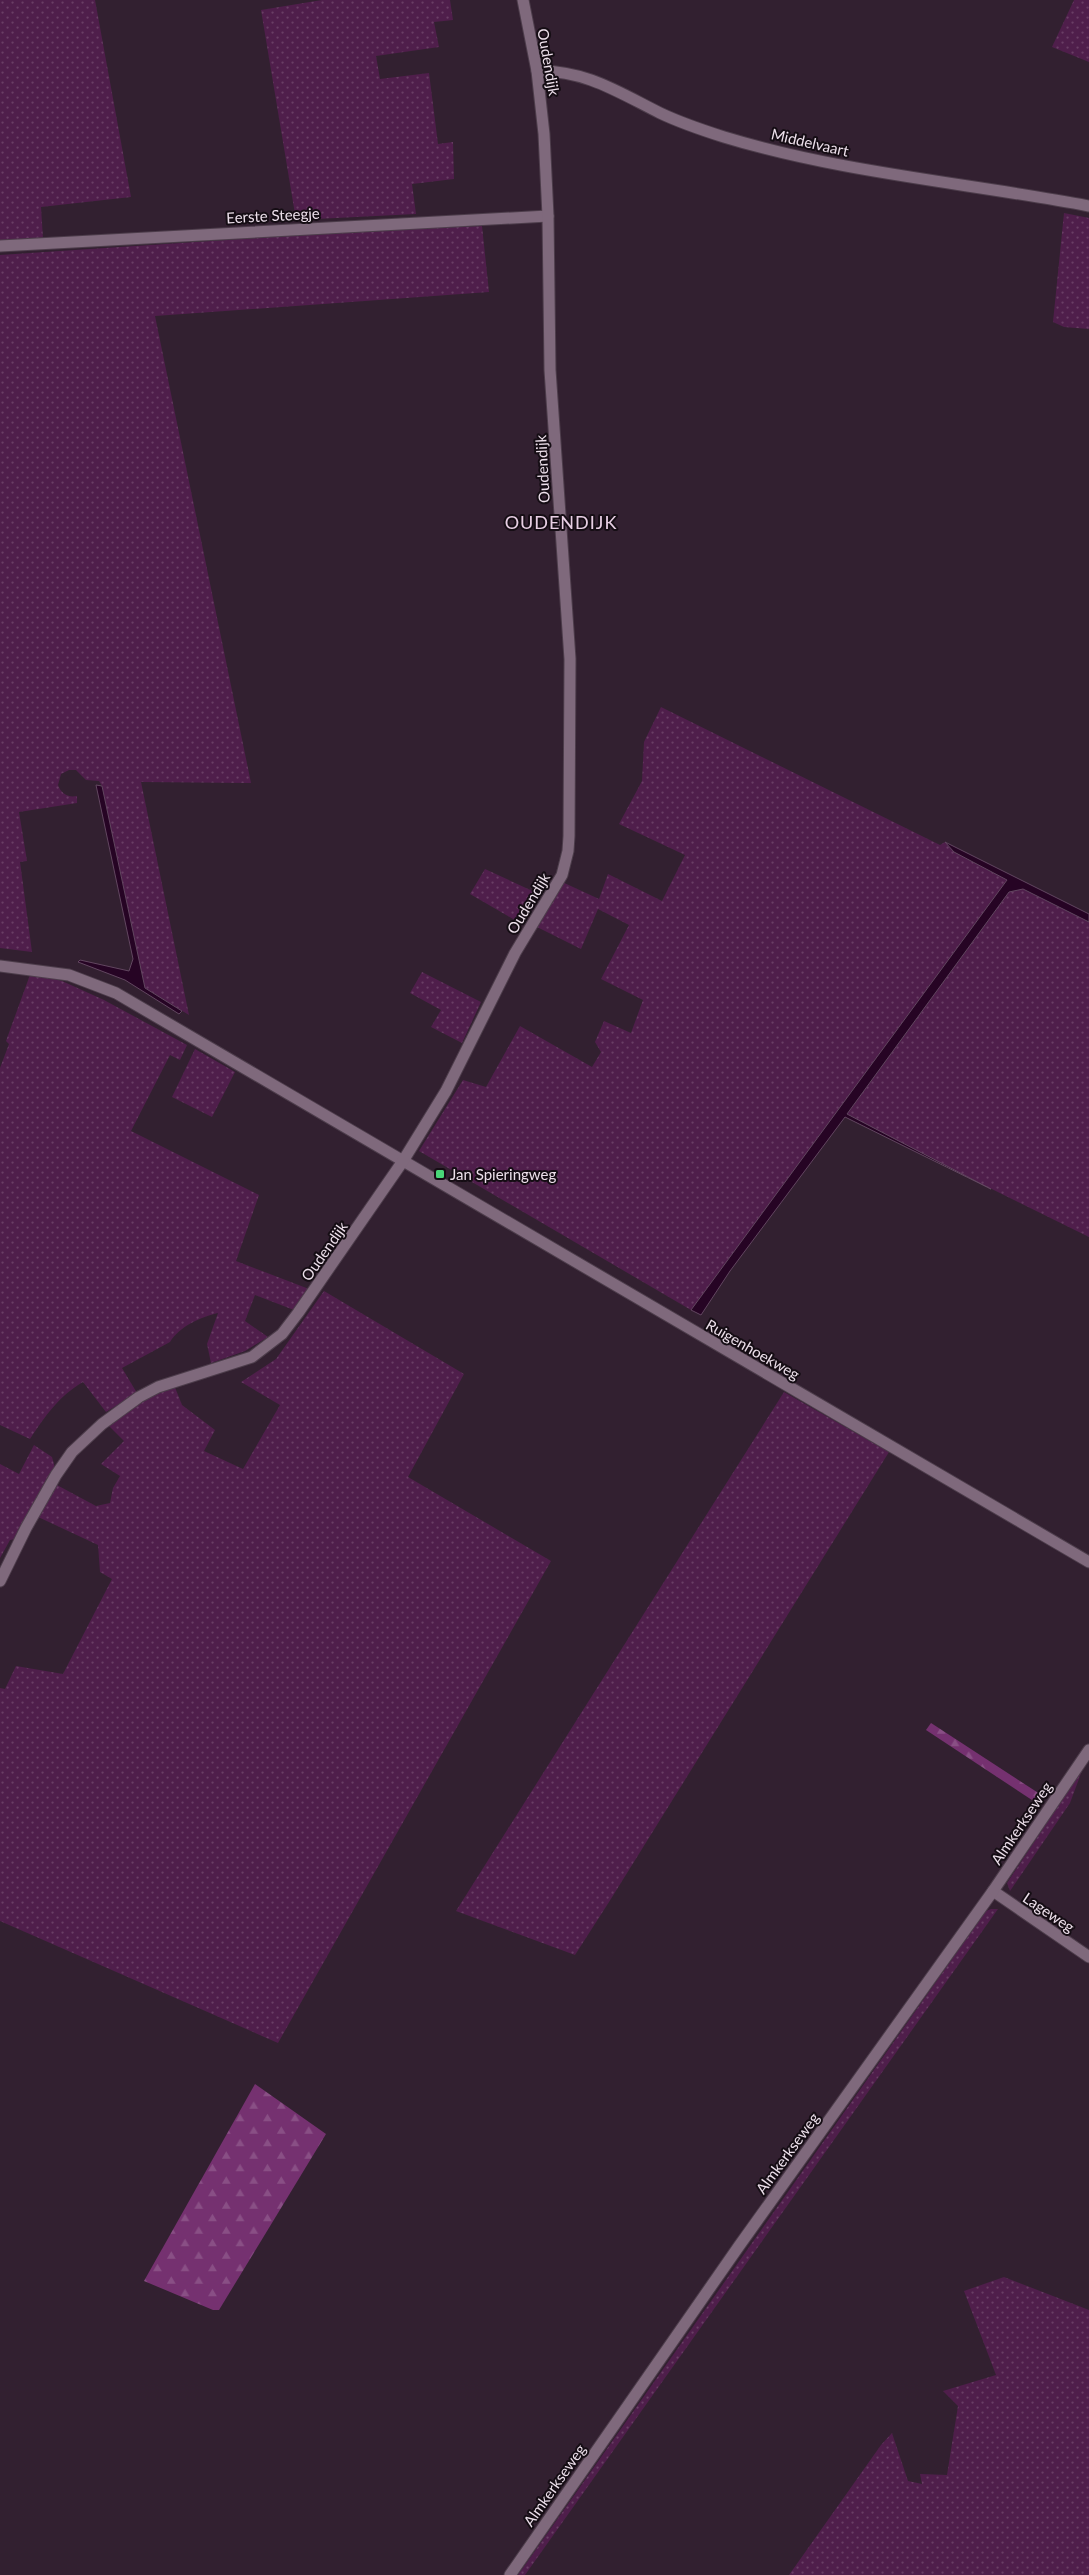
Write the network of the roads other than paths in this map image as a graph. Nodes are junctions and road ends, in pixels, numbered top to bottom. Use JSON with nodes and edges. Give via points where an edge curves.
{"nodes":[{"id":1,"x":522,"y":0,"type":"edge"},
{"id":2,"x":537,"y":71,"type":"junction"},
{"id":3,"x":1089,"y":206,"type":"edge"},
{"id":4,"x":548,"y":216,"type":"junction"},
{"id":5,"x":0,"y":246,"type":"edge"},
{"id":6,"x":0,"y":966,"type":"edge"},
{"id":7,"x":403,"y":1161,"type":"junction"},
{"id":8,"x":1089,"y":1562,"type":"edge"},
{"id":9,"x":0,"y":1581,"type":"edge"},
{"id":10,"x":1089,"y":1750,"type":"edge"},
{"id":11,"x":993,"y":1890,"type":"junction"},
{"id":12,"x":1089,"y":1957,"type":"edge"},
{"id":13,"x":510,"y":2575,"type":"edge"}],
"edges":[{"from":1,"to":2,"type":"street","name":"Oudendijk"},
{"from":2,"to":3,"type":"street","name":"Middelvaart","via":[[561,70],[590,78],[680,122],[734,140],[834,164]]},
{"from":2,"to":4,"type":"street","name":"Oudendijk"},
{"from":4,"to":5,"type":"street","name":"Eerste Steegje"},
{"from":4,"to":7,"type":"street","name":"Oudendijk","via":[[550,370],[570,659],[568,851],[562,875],[515,953],[446,1091]]},
{"from":6,"to":7,"type":"street","via":[[69,975],[116,993]]},
{"from":7,"to":8,"type":"street","name":"Ruigenhoekweg"},
{"from":7,"to":9,"type":"street","name":"Oudendijk","via":[[298,1313],[269,1347],[252,1357],[178,1379],[139,1397],[102,1424],[72,1452],[26,1528]]},
{"from":10,"to":11,"type":"street","name":"Almkerkseweg"},
{"from":11,"to":12,"type":"street","name":"Lageweg"},
{"from":11,"to":13,"type":"street","name":"Almkerkseweg"}]}
